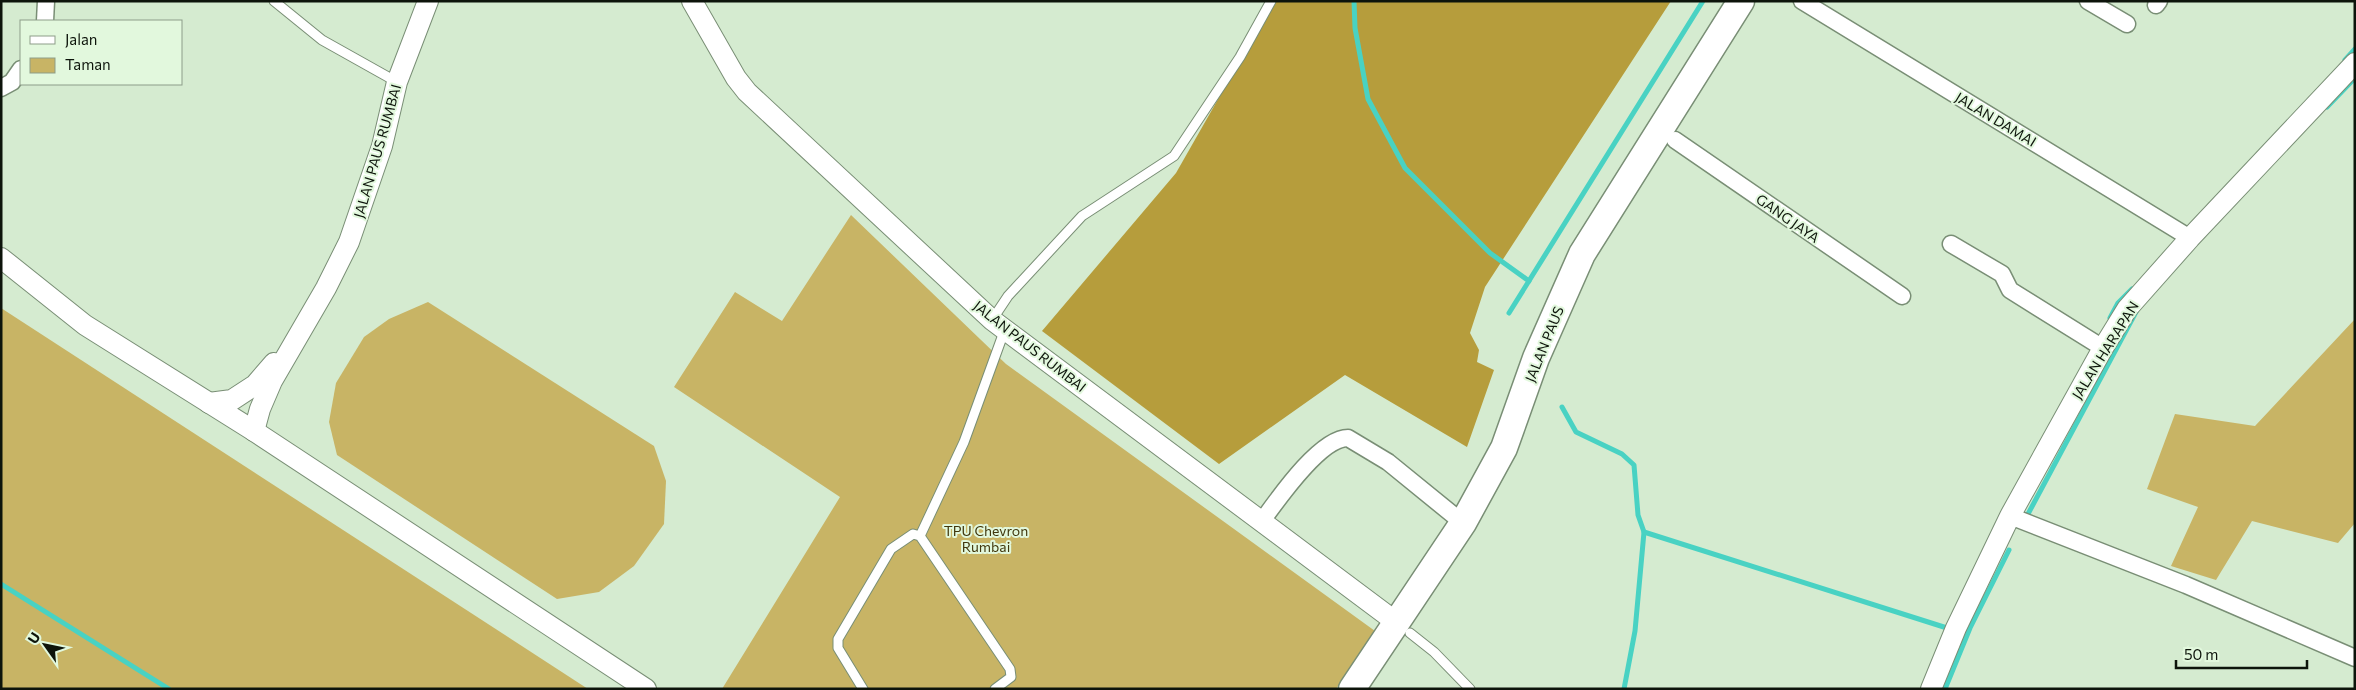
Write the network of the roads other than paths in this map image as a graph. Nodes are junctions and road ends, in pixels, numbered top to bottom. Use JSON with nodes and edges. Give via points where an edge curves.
{"nodes":[{"id":1,"x":46,"y":1,"type":"edge"},
{"id":2,"x":274,"y":1,"type":"edge"},
{"id":3,"x":428,"y":1,"type":"edge"},
{"id":4,"x":692,"y":1,"type":"edge"},
{"id":5,"x":1271,"y":1,"type":"edge"},
{"id":6,"x":1741,"y":1,"type":"edge"},
{"id":7,"x":1761,"y":1,"type":"edge"},
{"id":8,"x":1802,"y":1,"type":"edge"},
{"id":9,"x":2088,"y":1,"type":"edge"},
{"id":10,"x":44,"y":20,"type":"edge"},
{"id":11,"x":2127,"y":24,"type":"dead end"},
{"id":12,"x":2355,"y":63,"type":"edge"},
{"id":13,"x":20,"y":70,"type":"edge"},
{"id":14,"x":397,"y":82,"type":"junction"},
{"id":15,"x":1,"y":88,"type":"edge"},
{"id":16,"x":1675,"y":140,"type":"junction"},
{"id":17,"x":2185,"y":235,"type":"junction"},
{"id":18,"x":1951,"y":244,"type":"dead end"},
{"id":19,"x":1,"y":258,"type":"edge"},
{"id":20,"x":1902,"y":296,"type":"dead end"},
{"id":21,"x":998,"y":325,"type":"junction"},
{"id":22,"x":2098,"y":345,"type":"junction"},
{"id":23,"x":292,"y":350,"type":"junction"},
{"id":24,"x":209,"y":402,"type":"junction"},
{"id":25,"x":254,"y":431,"type":"junction"},
{"id":26,"x":2012,"y":517,"type":"junction"},
{"id":27,"x":1262,"y":520,"type":"junction"},
{"id":28,"x":1463,"y":523,"type":"junction"},
{"id":29,"x":920,"y":536,"type":"junction"},
{"id":30,"x":1403,"y":627,"type":"junction"},
{"id":31,"x":2355,"y":658,"type":"edge"},
{"id":32,"x":646,"y":689,"type":"edge"},
{"id":33,"x":864,"y":689,"type":"edge"},
{"id":34,"x":995,"y":689,"type":"edge"},
{"id":35,"x":1352,"y":689,"type":"edge"},
{"id":36,"x":1373,"y":689,"type":"edge"},
{"id":37,"x":1470,"y":689,"type":"edge"},
{"id":38,"x":1931,"y":689,"type":"edge"}],
"edges":[{"from":1,"to":10,"type":"street"},
{"from":2,"to":14,"type":"lane","via":[[322,40]]},
{"from":3,"to":14,"type":"street","name":"JALAN PAUS RUMBAI"},
{"from":4,"to":21,"type":"street","name":"JALAN PAUS RUMBAI","via":[[747,92]]},
{"from":5,"to":21,"type":"lane","via":[[1240,57],[1174,156],[1082,216],[1008,296]]},
{"from":6,"to":28,"type":"main road","name":"JALAN PAUS","via":[[1582,254],[1536,358],[1504,448]]},
{"from":7,"to":16,"type":"main road","name":"JALAN PAUS"},
{"from":8,"to":17,"type":"street","name":"JALAN DAMAI"},
{"from":9,"to":11,"type":"street"},
{"from":12,"to":17,"type":"street","name":"JALAN HARAPAN"},
{"from":13,"to":15,"type":"street","via":[[12,82]]},
{"from":14,"to":23,"type":"street","name":"JALAN PAUS RUMBAI","via":[[382,146],[349,242]]},
{"from":16,"to":20,"type":"street","name":"GANG JAYA"},
{"from":16,"to":30,"type":"main road","name":"JALAN PAUS","via":[[1598,260],[1549,373],[1519,458],[1475,538]]},
{"from":17,"to":22,"type":"street","name":"JALAN HARAPAN"},
{"from":18,"to":22,"type":"street","via":[[2002,274],[2010,290]]},
{"from":19,"to":24,"type":"street","via":[[85,325]]},
{"from":21,"to":27,"type":"street","name":"JALAN PAUS RUMBAI"},
{"from":21,"to":29,"type":"lane","via":[[964,442]]},
{"from":22,"to":26,"type":"street","name":"JALAN HARAPAN"},
{"from":23,"to":24,"type":"street","via":[[232,400]]},
{"from":23,"to":25,"type":"street","name":"JALAN PAUS RUMBAI","via":[[272,381]]},
{"from":24,"to":25,"type":"street"},
{"from":25,"to":32,"type":"street"},
{"from":26,"to":31,"type":"street","via":[[2186,585]]},
{"from":26,"to":38,"type":"street","name":"JALAN HARAPAN","via":[[1956,628]]},
{"from":27,"to":28,"type":"street","via":[[1292,480],[1323,450],[1348,438],[1388,462]]},
{"from":27,"to":30,"type":"street","name":"JALAN PAUS RUMBAI"},
{"from":28,"to":30,"type":"main road","name":"JALAN PAUS"},
{"from":29,"to":33,"type":"lane","via":[[912,534],[891,549],[838,639],[838,648]]},
{"from":29,"to":34,"type":"lane","via":[[1010,669],[1012,677]]},
{"from":30,"to":35,"type":"main road","name":"JALAN PAUS"},
{"from":30,"to":36,"type":"main road","name":"JALAN PAUS"},
{"from":30,"to":37,"type":"lane","via":[[1434,652]]}]}
